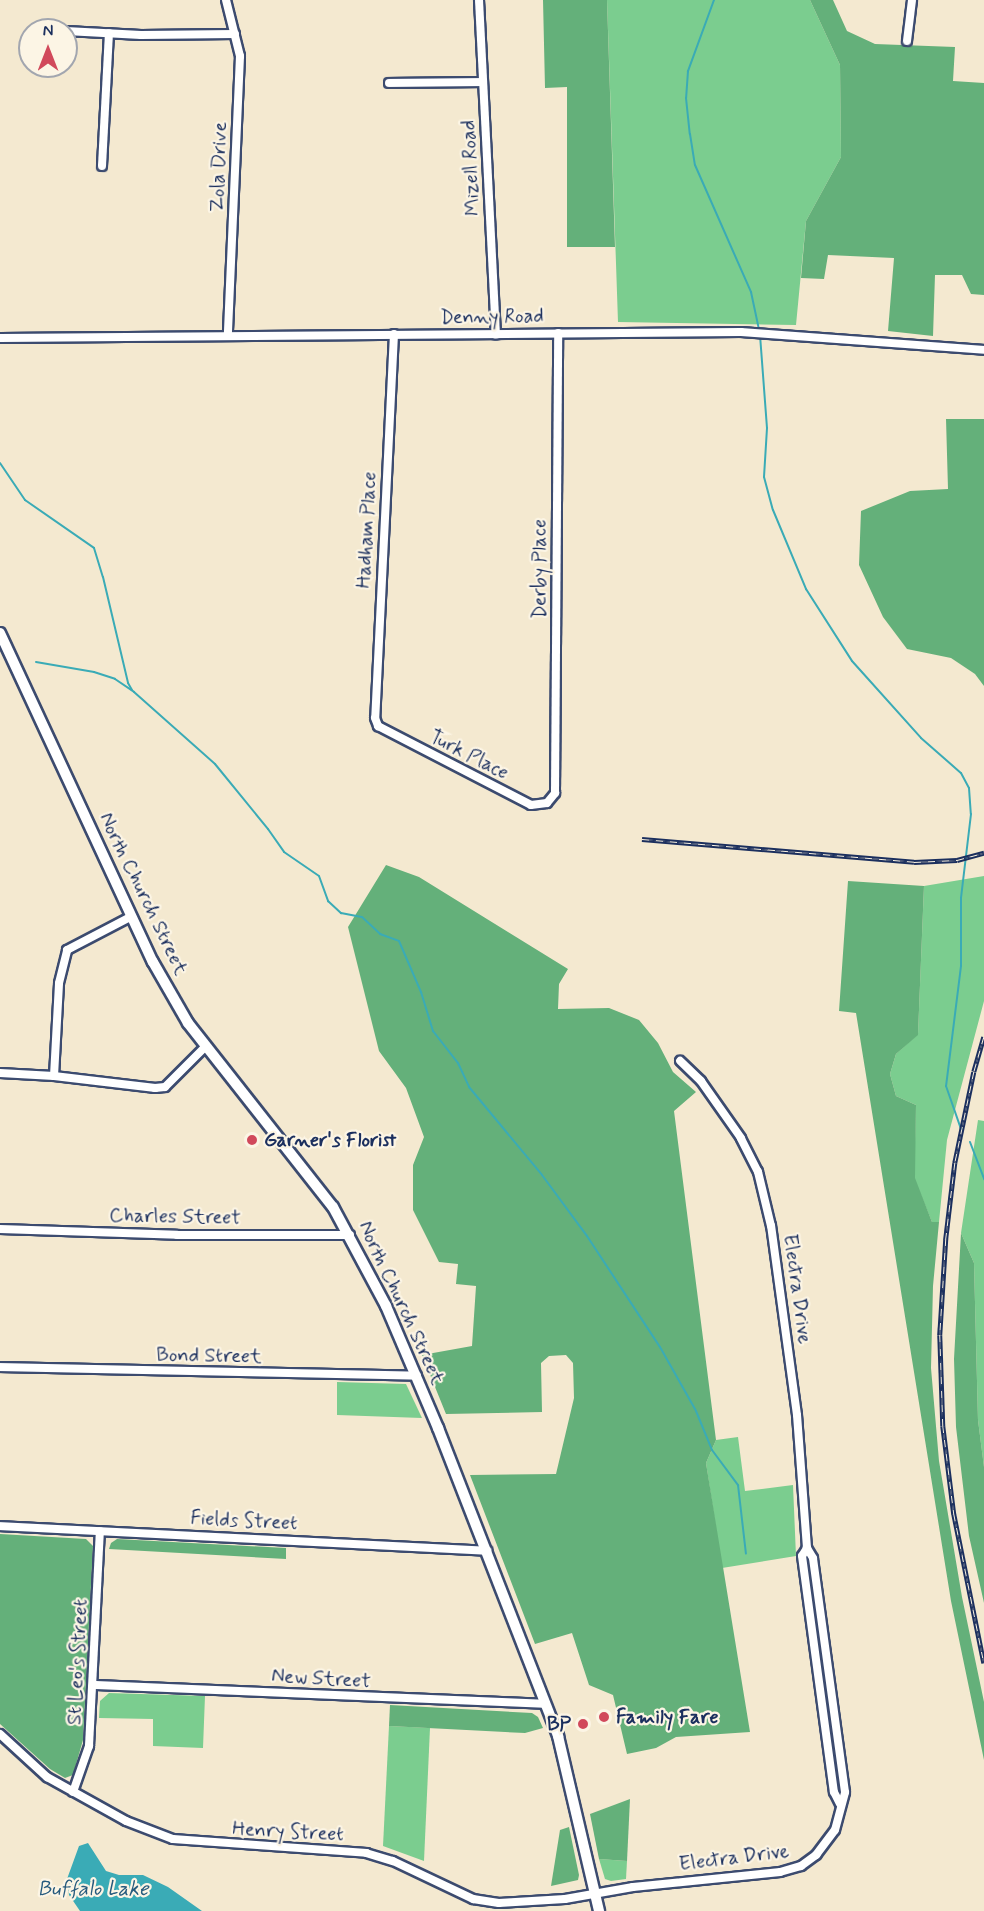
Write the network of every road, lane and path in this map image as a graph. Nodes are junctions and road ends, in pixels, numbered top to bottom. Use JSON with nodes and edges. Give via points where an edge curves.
{"nodes":[{"id":1,"x":226,"y":0,"type":"edge"},
{"id":2,"x":479,"y":0,"type":"edge"},
{"id":3,"x":912,"y":0,"type":"edge"},
{"id":4,"x":78,"y":32,"type":"edge"},
{"id":5,"x":109,"y":33,"type":"junction"},
{"id":6,"x":235,"y":34,"type":"junction"},
{"id":7,"x":907,"y":41,"type":"dead end"},
{"id":8,"x":483,"y":82,"type":"junction"},
{"id":9,"x":389,"y":83,"type":"dead end"},
{"id":10,"x":102,"y":166,"type":"dead end"},
{"id":11,"x":558,"y":333,"type":"junction"},
{"id":12,"x":394,"y":334,"type":"junction"},
{"id":13,"x":496,"y":335,"type":"junction"},
{"id":14,"x":228,"y":336,"type":"junction"},
{"id":15,"x":0,"y":338,"type":"edge"},
{"id":16,"x":984,"y":350,"type":"edge"},
{"id":17,"x":0,"y":633,"type":"edge"},
{"id":18,"x":378,"y":726,"type":"joint"},
{"id":19,"x":547,"y":803,"type":"joint"},
{"id":20,"x":132,"y":916,"type":"junction"},
{"id":21,"x":206,"y":1046,"type":"junction"},
{"id":22,"x":680,"y":1061,"type":"dead end"},
{"id":23,"x":0,"y":1073,"type":"edge"},
{"id":24,"x":54,"y":1076,"type":"junction"},
{"id":25,"x":0,"y":1229,"type":"edge"},
{"id":26,"x":350,"y":1235,"type":"junction"},
{"id":27,"x":0,"y":1367,"type":"edge"},
{"id":28,"x":417,"y":1376,"type":"junction"},
{"id":29,"x":0,"y":1526,"type":"edge"},
{"id":30,"x":100,"y":1531,"type":"junction"},
{"id":31,"x":487,"y":1551,"type":"junction"},
{"id":32,"x":94,"y":1685,"type":"junction"},
{"id":33,"x":546,"y":1704,"type":"junction"},
{"id":34,"x":0,"y":1734,"type":"edge"},
{"id":35,"x":73,"y":1792,"type":"junction"},
{"id":36,"x":595,"y":1894,"type":"junction"},
{"id":37,"x":499,"y":1907,"type":"edge"},
{"id":38,"x":599,"y":1911,"type":"edge"}],
"edges":[{"from":1,"to":6,"type":"street","name":"Zola Drive"},
{"from":2,"to":8,"type":"street","name":"Mizell Road"},
{"from":3,"to":7,"type":"street"},
{"from":4,"to":5,"type":"street"},
{"from":5,"to":6,"type":"street"},
{"from":5,"to":10,"type":"street"},
{"from":6,"to":14,"type":"street","name":"Zola Drive","via":[[240,68]]},
{"from":8,"to":9,"type":"street"},
{"from":8,"to":13,"type":"street","name":"Mizell Road"},
{"from":11,"to":13,"type":"street","name":"Denny Road"},
{"from":11,"to":16,"type":"street","name":"Denny Road","via":[[760,333]]},
{"from":11,"to":19,"type":"street","name":"Derby Place","via":[[555,793]]},
{"from":12,"to":13,"type":"street","name":"Denny Road"},
{"from":12,"to":14,"type":"street","name":"Denny Road"},
{"from":12,"to":18,"type":"street","name":"Hadham Place","via":[[384,497],[375,718]]},
{"from":14,"to":15,"type":"street","name":"Denny Road"},
{"from":17,"to":20,"type":"main road","name":"North Church Street"},
{"from":18,"to":19,"type":"street","name":"Turk Place","via":[[531,805]]},
{"from":20,"to":21,"type":"main road","name":"North Church Street","via":[[188,1023]]},
{"from":20,"to":24,"type":"street","via":[[67,950],[59,983]]},
{"from":21,"to":24,"type":"street","via":[[165,1087]]},
{"from":21,"to":26,"type":"main road","name":"North Church Street","via":[[333,1207]]},
{"from":22,"to":36,"type":"street","name":"Electra Drive","via":[[734,1126],[762,1189],[773,1238],[797,1415],[807,1548],[813,1558],[845,1792],[830,1838],[816,1855],[793,1869]]},
{"from":23,"to":24,"type":"street"},
{"from":25,"to":26,"type":"street","name":"Charles Street","via":[[177,1236]]},
{"from":26,"to":28,"type":"main road","name":"North Church Street"},
{"from":27,"to":28,"type":"street","name":"Bond Street"},
{"from":28,"to":31,"type":"main road","name":"North Church Street"},
{"from":29,"to":30,"type":"street","name":"Fields Street"},
{"from":30,"to":31,"type":"street","name":"Fields Street"},
{"from":30,"to":32,"type":"street","name":"St Leo's Street"},
{"from":31,"to":33,"type":"main road","name":"North Church Street"},
{"from":32,"to":33,"type":"street","name":"New Street"},
{"from":32,"to":35,"type":"street","name":"St Leo's Street","via":[[88,1752]]},
{"from":33,"to":36,"type":"main road","name":"North Church Street","via":[[567,1765]]},
{"from":34,"to":35,"type":"street","name":"Henry Street","via":[[47,1777]]},
{"from":35,"to":37,"type":"street","name":"Henry Street","via":[[126,1821],[173,1839],[366,1853]]},
{"from":36,"to":37,"type":"street","name":"Henry Street"},
{"from":36,"to":38,"type":"main road","name":"North Church Street"}]}
